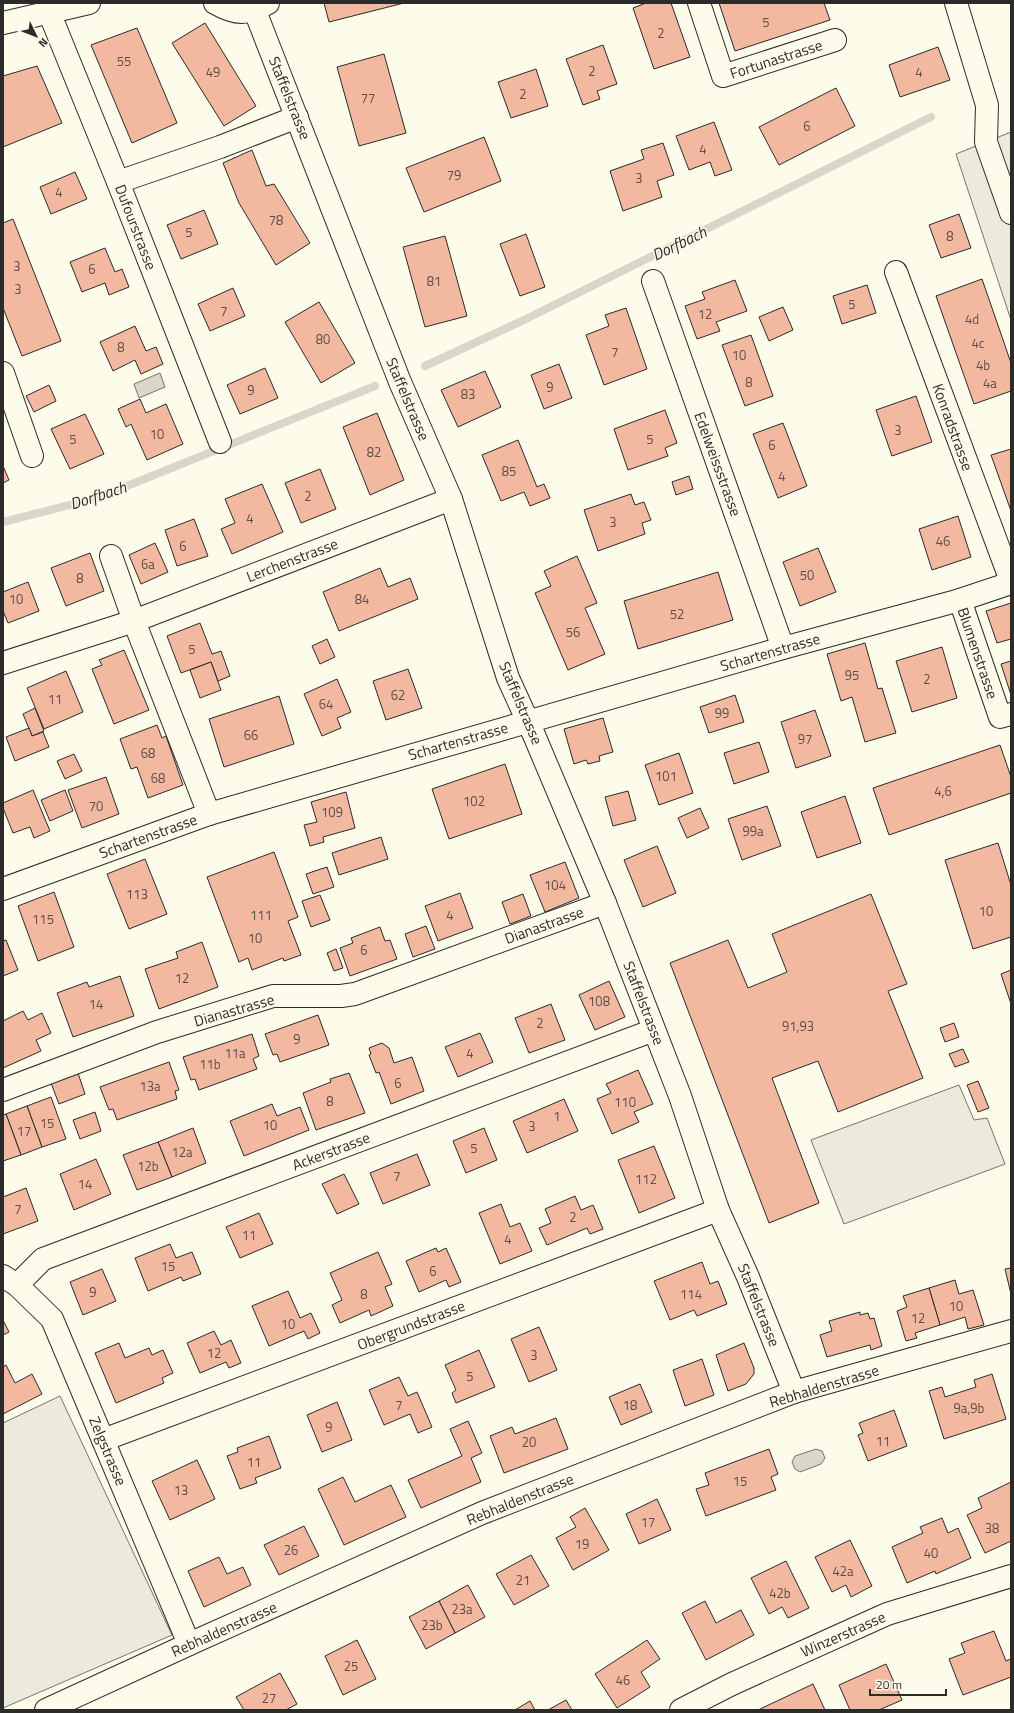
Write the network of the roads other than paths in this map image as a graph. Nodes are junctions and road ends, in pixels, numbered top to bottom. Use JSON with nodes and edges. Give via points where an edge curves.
{"nodes":[{"id":1,"x":89,"y":3,"type":"edge"},
{"id":2,"x":215,"y":3,"type":"edge"},
{"id":3,"x":699,"y":3,"type":"edge"},
{"id":4,"x":956,"y":3,"type":"edge"},
{"id":5,"x":262,"y":7,"type":"edge"},
{"id":6,"x":49,"y":12,"type":"junction"},
{"id":7,"x":3,"y":23,"type":"edge"},
{"id":8,"x":835,"y":40,"type":"dead end"},
{"id":9,"x":297,"y":117,"type":"junction"},
{"id":10,"x":118,"y":182,"type":"junction"},
{"id":11,"x":1011,"y":213,"type":"edge"},
{"id":12,"x":896,"y":272,"type":"dead end"},
{"id":13,"x":652,"y":281,"type":"dead end"},
{"id":14,"x":3,"y":373,"type":"edge"},
{"id":15,"x":220,"y":442,"type":"dead end"},
{"id":16,"x":32,"y":456,"type":"dead end"},
{"id":17,"x":451,"y":500,"type":"junction"},
{"id":18,"x":111,"y":556,"type":"dead end"},
{"id":19,"x":1011,"y":582,"type":"edge"},
{"id":20,"x":960,"y":600,"type":"junction"},
{"id":21,"x":134,"y":621,"type":"junction"},
{"id":22,"x":783,"y":648,"type":"junction"},
{"id":23,"x":3,"y":664,"type":"edge"},
{"id":24,"x":1011,"y":714,"type":"edge"},
{"id":25,"x":528,"y":722,"type":"junction"},
{"id":26,"x":209,"y":814,"type":"junction"},
{"id":27,"x":3,"y":889,"type":"edge"},
{"id":28,"x":605,"y":903,"type":"junction"},
{"id":29,"x":654,"y":1030,"type":"junction"},
{"id":30,"x":3,"y":1090,"type":"edge"},
{"id":31,"x":718,"y":1210,"type":"junction"},
{"id":32,"x":10,"y":1280,"type":"edge"},
{"id":33,"x":1011,"y":1331,"type":"edge"},
{"id":34,"x":794,"y":1392,"type":"junction"},
{"id":35,"x":103,"y":1440,"type":"junction"},
{"id":36,"x":1011,"y":1576,"type":"edge"},
{"id":37,"x":189,"y":1644,"type":"junction"},
{"id":38,"x":46,"y":1710,"type":"edge"},
{"id":39,"x":681,"y":1710,"type":"edge"}],
"edges":[{"from":1,"to":6,"type":"street"},
{"from":2,"to":5,"type":"street","via":[[227,10],[241,13]]},
{"from":3,"to":8,"type":"street","name":"Fortunastrasse","via":[[722,76]]},
{"from":4,"to":11,"type":"street","via":[[987,105],[986,142]]},
{"from":5,"to":9,"type":"street","name":"Staffelstrasse"},
{"from":6,"to":7,"type":"street"},
{"from":6,"to":10,"type":"street","name":"Dufourstrasse"},
{"from":9,"to":10,"type":"street"},
{"from":9,"to":17,"type":"street","name":"Staffelstrasse","via":[[400,382]]},
{"from":10,"to":15,"type":"street","name":"Dufourstrasse"},
{"from":12,"to":19,"type":"street","name":"Konradstrasse"},
{"from":13,"to":22,"type":"street","name":"Edelweissstrasse"},
{"from":14,"to":16,"type":"street"},
{"from":17,"to":21,"type":"street","name":"Lerchenstrasse"},
{"from":17,"to":25,"type":"street","name":"Staffelstrasse","via":[[508,678]]},
{"from":18,"to":21,"type":"street"},
{"from":19,"to":20,"type":"street","name":"Schartenstrasse"},
{"from":20,"to":22,"type":"street","name":"Schartenstrasse"},
{"from":20,"to":24,"type":"street","name":"Blumenstrasse","via":[[1000,717]]},
{"from":21,"to":23,"type":"street","name":"Lerchenstrasse"},
{"from":21,"to":26,"type":"street"},
{"from":22,"to":25,"type":"street","name":"Schartenstrasse"},
{"from":25,"to":26,"type":"street","name":"Schartenstrasse"},
{"from":25,"to":28,"type":"street","name":"Staffelstrasse"},
{"from":26,"to":27,"type":"street","name":"Schartenstrasse"},
{"from":28,"to":29,"type":"street","name":"Staffelstrasse"},
{"from":28,"to":30,"type":"street","name":"Dianastrasse","via":[[355,994],[273,996],[157,1032]]},
{"from":29,"to":31,"type":"street","name":"Staffelstrasse","via":[[680,1096]]},
{"from":29,"to":32,"type":"street","name":"Ackerstrasse","via":[[43,1259]]},
{"from":31,"to":34,"type":"street","name":"Staffelstrasse"},
{"from":31,"to":35,"type":"street","name":"Obergrundstrasse"},
{"from":32,"to":35,"type":"street","name":"Zelgstrasse","via":[[52,1319]]},
{"from":33,"to":34,"type":"street","name":"Rebhaldenstrasse"},
{"from":34,"to":37,"type":"street","name":"Rebhaldenstrasse","via":[[482,1513]]},
{"from":35,"to":37,"type":"street","name":"Zelgstrasse"},
{"from":36,"to":39,"type":"street","name":"Winzerstrasse","via":[[887,1614],[732,1684]]},
{"from":37,"to":38,"type":"street","name":"Rebhaldenstrasse"}]}
